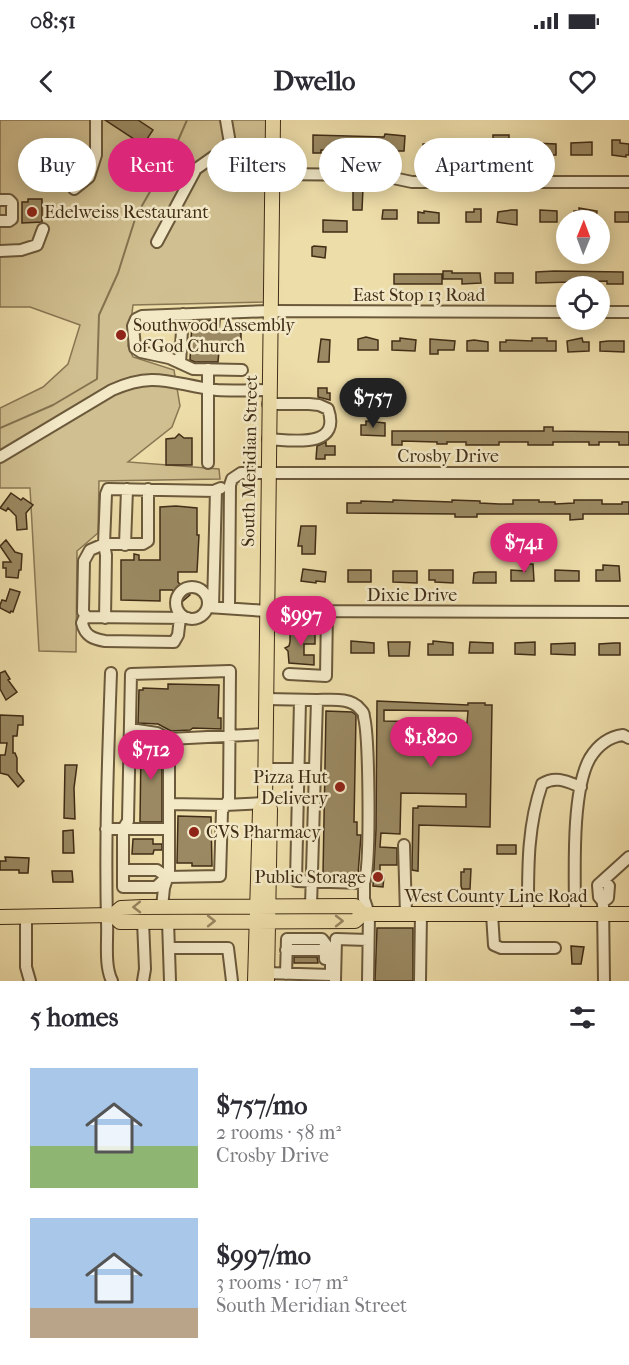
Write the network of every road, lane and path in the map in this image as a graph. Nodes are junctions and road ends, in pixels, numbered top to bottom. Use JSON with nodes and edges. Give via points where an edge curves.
{"nodes":[{"id":1,"x":96,"y":120,"type":"edge"},
{"id":2,"x":226,"y":120,"type":"edge"},
{"id":3,"x":273,"y":120,"type":"edge"},
{"id":4,"x":96,"y":138,"type":"edge"},
{"id":5,"x":229,"y":138,"type":"edge"},
{"id":6,"x":273,"y":138,"type":"edge"},
{"id":7,"x":207,"y":161,"type":"edge"},
{"id":8,"x":307,"y":174,"type":"edge"},
{"id":9,"x":629,"y":182,"type":"edge"},
{"id":10,"x":272,"y":192,"type":"edge"},
{"id":11,"x":0,"y":200,"type":"edge"},
{"id":12,"x":0,"y":221,"type":"edge"},
{"id":13,"x":43,"y":229,"type":"dead end"},
{"id":14,"x":157,"y":242,"type":"dead end"},
{"id":15,"x":0,"y":250,"type":"edge"},
{"id":16,"x":270,"y":311,"type":"junction"},
{"id":17,"x":556,"y":312,"type":"edge"},
{"id":18,"x":610,"y":312,"type":"edge"},
{"id":19,"x":629,"y":312,"type":"edge"},
{"id":20,"x":183,"y":314,"type":"junction"},
{"id":21,"x":180,"y":363,"type":"junction"},
{"id":22,"x":208,"y":369,"type":"junction"},
{"id":23,"x":242,"y":370,"type":"dead end"},
{"id":24,"x":208,"y":388,"type":"junction"},
{"id":25,"x":268,"y":397,"type":"junction"},
{"id":26,"x":268,"y":439,"type":"junction"},
{"id":27,"x":0,"y":458,"type":"edge"},
{"id":28,"x":208,"y":463,"type":"dead end"},
{"id":29,"x":267,"y":472,"type":"junction"},
{"id":30,"x":629,"y":473,"type":"edge"},
{"id":31,"x":230,"y":488,"type":"junction"},
{"id":32,"x":127,"y":489,"type":"junction"},
{"id":33,"x":148,"y":489,"type":"junction"},
{"id":34,"x":216,"y":491,"type":"junction"},
{"id":35,"x":104,"y":544,"type":"junction"},
{"id":36,"x":126,"y":545,"type":"junction"},
{"id":37,"x":210,"y":607,"type":"junction"},
{"id":38,"x":228,"y":608,"type":"junction"},
{"id":39,"x":267,"y":611,"type":"junction"},
{"id":40,"x":327,"y":611,"type":"junction"},
{"id":41,"x":629,"y":612,"type":"edge"},
{"id":42,"x":85,"y":616,"type":"junction"},
{"id":43,"x":105,"y":618,"type":"junction"},
{"id":44,"x":184,"y":618,"type":"junction"},
{"id":45,"x":111,"y":673,"type":"dead end"},
{"id":46,"x":289,"y":674,"type":"dead end"},
{"id":47,"x":266,"y":699,"type":"junction"},
{"id":48,"x":300,"y":700,"type":"junction"},
{"id":49,"x":317,"y":700,"type":"junction"},
{"id":50,"x":130,"y":729,"type":"junction"},
{"id":51,"x":265,"y":734,"type":"junction"},
{"id":52,"x":229,"y":736,"type":"junction"},
{"id":53,"x":629,"y":738,"type":"edge"},
{"id":54,"x":169,"y":739,"type":"junction"},
{"id":55,"x":265,"y":769,"type":"junction"},
{"id":56,"x":299,"y":770,"type":"junction"},
{"id":57,"x":315,"y":770,"type":"junction"},
{"id":58,"x":581,"y":787,"type":"junction"},
{"id":59,"x":265,"y":803,"type":"junction"},
{"id":60,"x":169,"y":804,"type":"junction"},
{"id":61,"x":225,"y":805,"type":"junction"},
{"id":62,"x":106,"y":829,"type":"junction"},
{"id":63,"x":123,"y":829,"type":"junction"},
{"id":64,"x":169,"y":829,"type":"junction"},
{"id":65,"x":404,"y":845,"type":"dead end"},
{"id":66,"x":629,"y":857,"type":"edge"},
{"id":67,"x":123,"y":870,"type":"junction"},
{"id":68,"x":167,"y":877,"type":"junction"},
{"id":69,"x":312,"y":881,"type":"junction"},
{"id":70,"x":364,"y":883,"type":"junction"},
{"id":71,"x":311,"y":906,"type":"junction"},
{"id":72,"x":162,"y":907,"type":"junction"},
{"id":73,"x":603,"y":908,"type":"junction"},
{"id":74,"x":264,"y":913,"type":"junction"},
{"id":75,"x":366,"y":914,"type":"junction"},
{"id":76,"x":406,"y":914,"type":"junction"},
{"id":77,"x":421,"y":914,"type":"junction"},
{"id":78,"x":492,"y":914,"type":"junction"},
{"id":79,"x":528,"y":914,"type":"junction"},
{"id":80,"x":575,"y":914,"type":"junction"},
{"id":81,"x":629,"y":914,"type":"edge"},
{"id":82,"x":110,"y":915,"type":"junction"},
{"id":83,"x":0,"y":917,"type":"edge"},
{"id":84,"x":26,"y":917,"type":"junction"},
{"id":85,"x":144,"y":921,"type":"junction"},
{"id":86,"x":168,"y":921,"type":"junction"},
{"id":87,"x":316,"y":921,"type":"junction"},
{"id":88,"x":316,"y":939,"type":"junction"},
{"id":89,"x":368,"y":940,"type":"junction"},
{"id":90,"x":169,"y":948,"type":"junction"},
{"id":91,"x":555,"y":948,"type":"dead end"},
{"id":92,"x":286,"y":950,"type":"junction"},
{"id":93,"x":333,"y":962,"type":"junction"},
{"id":94,"x":286,"y":974,"type":"junction"},
{"id":95,"x":330,"y":977,"type":"edge"},
{"id":96,"x":263,"y":978,"type":"edge"},
{"id":97,"x":30,"y":981,"type":"edge"},
{"id":98,"x":112,"y":981,"type":"edge"},
{"id":99,"x":143,"y":981,"type":"edge"},
{"id":100,"x":170,"y":981,"type":"edge"},
{"id":101,"x":232,"y":981,"type":"edge"},
{"id":102,"x":368,"y":981,"type":"edge"},
{"id":103,"x":420,"y":981,"type":"edge"},
{"id":104,"x":604,"y":981,"type":"edge"}],
"edges":[{"from":1,"to":4,"type":"street"},
{"from":2,"to":5,"type":"street"},
{"from":3,"to":6,"type":"main road","name":"South Meridian Street"},
{"from":7,"to":14,"type":"street","via":[[196,169]]},
{"from":8,"to":9,"type":"street","via":[[379,174],[412,182]]},
{"from":10,"to":16,"type":"main road","name":"South Meridian Street"},
{"from":11,"to":12,"type":"street","via":[[12,203],[12,219]]},
{"from":13,"to":15,"type":"street","via":[[37,245]]},
{"from":16,"to":17,"type":"street","name":"East Stop 13 Road"},
{"from":16,"to":20,"type":"street","name":"East Stop 13 Road"},
{"from":16,"to":25,"type":"main road","name":"South Meridian Street"},
{"from":18,"to":19,"type":"street"},
{"from":20,"to":21,"type":"street"},
{"from":20,"to":21,"type":"street","name":"East Stop 13 Road","via":[[142,316],[133,326],[135,348]]},
{"from":21,"to":22,"type":"street","via":[[193,369]]},
{"from":22,"to":23,"type":"street"},
{"from":22,"to":24,"type":"street"},
{"from":24,"to":25,"type":"street"},
{"from":24,"to":27,"type":"street","via":[[160,379],[129,382]]},
{"from":24,"to":28,"type":"street"},
{"from":25,"to":26,"type":"main road","name":"South Meridian Street"},
{"from":25,"to":26,"type":"street","via":[[320,405],[328,409],[331,422],[327,433],[313,441]]},
{"from":26,"to":29,"type":"main road","name":"South Meridian Street"},
{"from":29,"to":30,"type":"street","name":"Crosby Drive"},
{"from":29,"to":31,"type":"street","name":"Crosby Drive","via":[[242,473],[232,479]]},
{"from":29,"to":39,"type":"main road","name":"South Meridian Street"},
{"from":31,"to":34,"type":"street"},
{"from":31,"to":38,"type":"street"},
{"from":32,"to":33,"type":"street"},
{"from":32,"to":35,"type":"street","via":[[106,491]]},
{"from":32,"to":36,"type":"street"},
{"from":33,"to":34,"type":"street"},
{"from":33,"to":36,"type":"street","via":[[148,541]]},
{"from":34,"to":37,"type":"street"},
{"from":35,"to":36,"type":"street"},
{"from":35,"to":42,"type":"street","via":[[90,550],[84,561]]},
{"from":35,"to":43,"type":"street"},
{"from":37,"to":38,"type":"street","name":"Dixie Drive"},
{"from":37,"to":44,"type":"street","via":[[203,615]]},
{"from":37,"to":44,"type":"street","via":[[199,589],[184,590],[177,603]]},
{"from":38,"to":39,"type":"street","name":"Dixie Drive"},
{"from":39,"to":40,"type":"street","name":"Dixie Drive"},
{"from":39,"to":47,"type":"main road","name":"South Meridian Street"},
{"from":40,"to":41,"type":"street","name":"Dixie Drive"},
{"from":40,"to":46,"type":"street","via":[[326,676]]},
{"from":42,"to":43,"type":"street"},
{"from":42,"to":44,"type":"street","via":[[82,623],[86,634],[105,641],[174,642]]},
{"from":43,"to":44,"type":"street"},
{"from":45,"to":62,"type":"street"},
{"from":47,"to":48,"type":"street"},
{"from":47,"to":51,"type":"main road","name":"South Meridian Street"},
{"from":48,"to":49,"type":"street"},
{"from":48,"to":56,"type":"street"},
{"from":49,"to":57,"type":"street"},
{"from":49,"to":70,"type":"street","via":[[347,701],[364,714]]},
{"from":50,"to":52,"type":"street","via":[[131,674],[230,671]]},
{"from":50,"to":54,"type":"street"},
{"from":50,"to":63,"type":"street","via":[[128,821]]},
{"from":51,"to":52,"type":"street"},
{"from":51,"to":55,"type":"main road","name":"South Meridian Street"},
{"from":52,"to":54,"type":"street"},
{"from":52,"to":61,"type":"street"},
{"from":53,"to":58,"type":"street","via":[[614,736],[598,748],[589,759]]},
{"from":54,"to":60,"type":"street"},
{"from":55,"to":56,"type":"street"},
{"from":55,"to":59,"type":"main road","name":"South Meridian Street"},
{"from":56,"to":57,"type":"street"},
{"from":56,"to":69,"type":"street","via":[[296,881]]},
{"from":57,"to":69,"type":"street"},
{"from":58,"to":79,"type":"street","via":[[557,779],[542,784],[531,825]]},
{"from":58,"to":80,"type":"street"},
{"from":59,"to":61,"type":"street"},
{"from":59,"to":74,"type":"main road","name":"South Meridian Street","via":[[260,810]]},
{"from":60,"to":61,"type":"street"},
{"from":60,"to":64,"type":"street"},
{"from":61,"to":68,"type":"street","via":[[220,876]]},
{"from":62,"to":63,"type":"street"},
{"from":62,"to":82,"type":"street"},
{"from":63,"to":64,"type":"street"},
{"from":63,"to":67,"type":"street"},
{"from":64,"to":68,"type":"street"},
{"from":65,"to":76,"type":"street"},
{"from":66,"to":73,"type":"street","via":[[598,885]]},
{"from":67,"to":68,"type":"street","via":[[157,870]]},
{"from":67,"to":68,"type":"street","via":[[123,887],[156,887]]},
{"from":68,"to":72,"type":"street"},
{"from":69,"to":70,"type":"street"},
{"from":69,"to":71,"type":"street"},
{"from":70,"to":75,"type":"street"},
{"from":71,"to":74,"type":"main road","name":"West County Line Road"},
{"from":71,"to":75,"type":"main road","name":"West County Line Road","via":[[356,906]]},
{"from":72,"to":74,"type":"main road","name":"West County Line Road"},
{"from":72,"to":82,"type":"main road","name":"West County Line Road","one_way":true,"via":[[121,908]]},
{"from":73,"to":80,"type":"main road","name":"West County Line Road"},
{"from":73,"to":81,"type":"main road","name":"West County Line Road"},
{"from":73,"to":104,"type":"street"},
{"from":86,"to":74,"type":"main road","name":"West County Line Road","one_way":true},
{"from":74,"to":87,"type":"main road","name":"West County Line Road"},
{"from":74,"to":96,"type":"main road","name":"South Meridian Street"},
{"from":75,"to":76,"type":"main road","name":"West County Line Road"},
{"from":87,"to":75,"type":"main road","name":"West County Line Road","one_way":true,"via":[[355,921]]},
{"from":75,"to":89,"type":"street"},
{"from":76,"to":77,"type":"main road","name":"West County Line Road"},
{"from":77,"to":78,"type":"main road","name":"West County Line Road"},
{"from":77,"to":103,"type":"street"},
{"from":78,"to":79,"type":"main road","name":"West County Line Road"},
{"from":78,"to":91,"type":"street","via":[[494,945]]},
{"from":79,"to":80,"type":"main road","name":"West County Line Road"},
{"from":82,"to":84,"type":"main road","name":"West County Line Road"},
{"from":82,"to":85,"type":"main road","name":"West County Line Road","via":[[120,922]]},
{"from":82,"to":98,"type":"street"},
{"from":83,"to":84,"type":"main road","name":"West County Line Road"},
{"from":84,"to":97,"type":"street","via":[[26,967]]},
{"from":85,"to":86,"type":"main road","name":"West County Line Road"},
{"from":85,"to":99,"type":"street"},
{"from":86,"to":90,"type":"street"},
{"from":87,"to":88,"type":"street"},
{"from":88,"to":92,"type":"street","via":[[287,939]]},
{"from":88,"to":93,"type":"street","via":[[322,939],[331,951]]},
{"from":89,"to":93,"type":"street","via":[[336,939]]},
{"from":89,"to":102,"type":"street"},
{"from":90,"to":100,"type":"street"},
{"from":90,"to":101,"type":"street","via":[[228,948]]},
{"from":92,"to":94,"type":"street"},
{"from":92,"to":95,"type":"street","via":[[324,951]]},
{"from":93,"to":95,"type":"street"},
{"from":94,"to":95,"type":"street"},
{"from":94,"to":96,"type":"street"}]}
